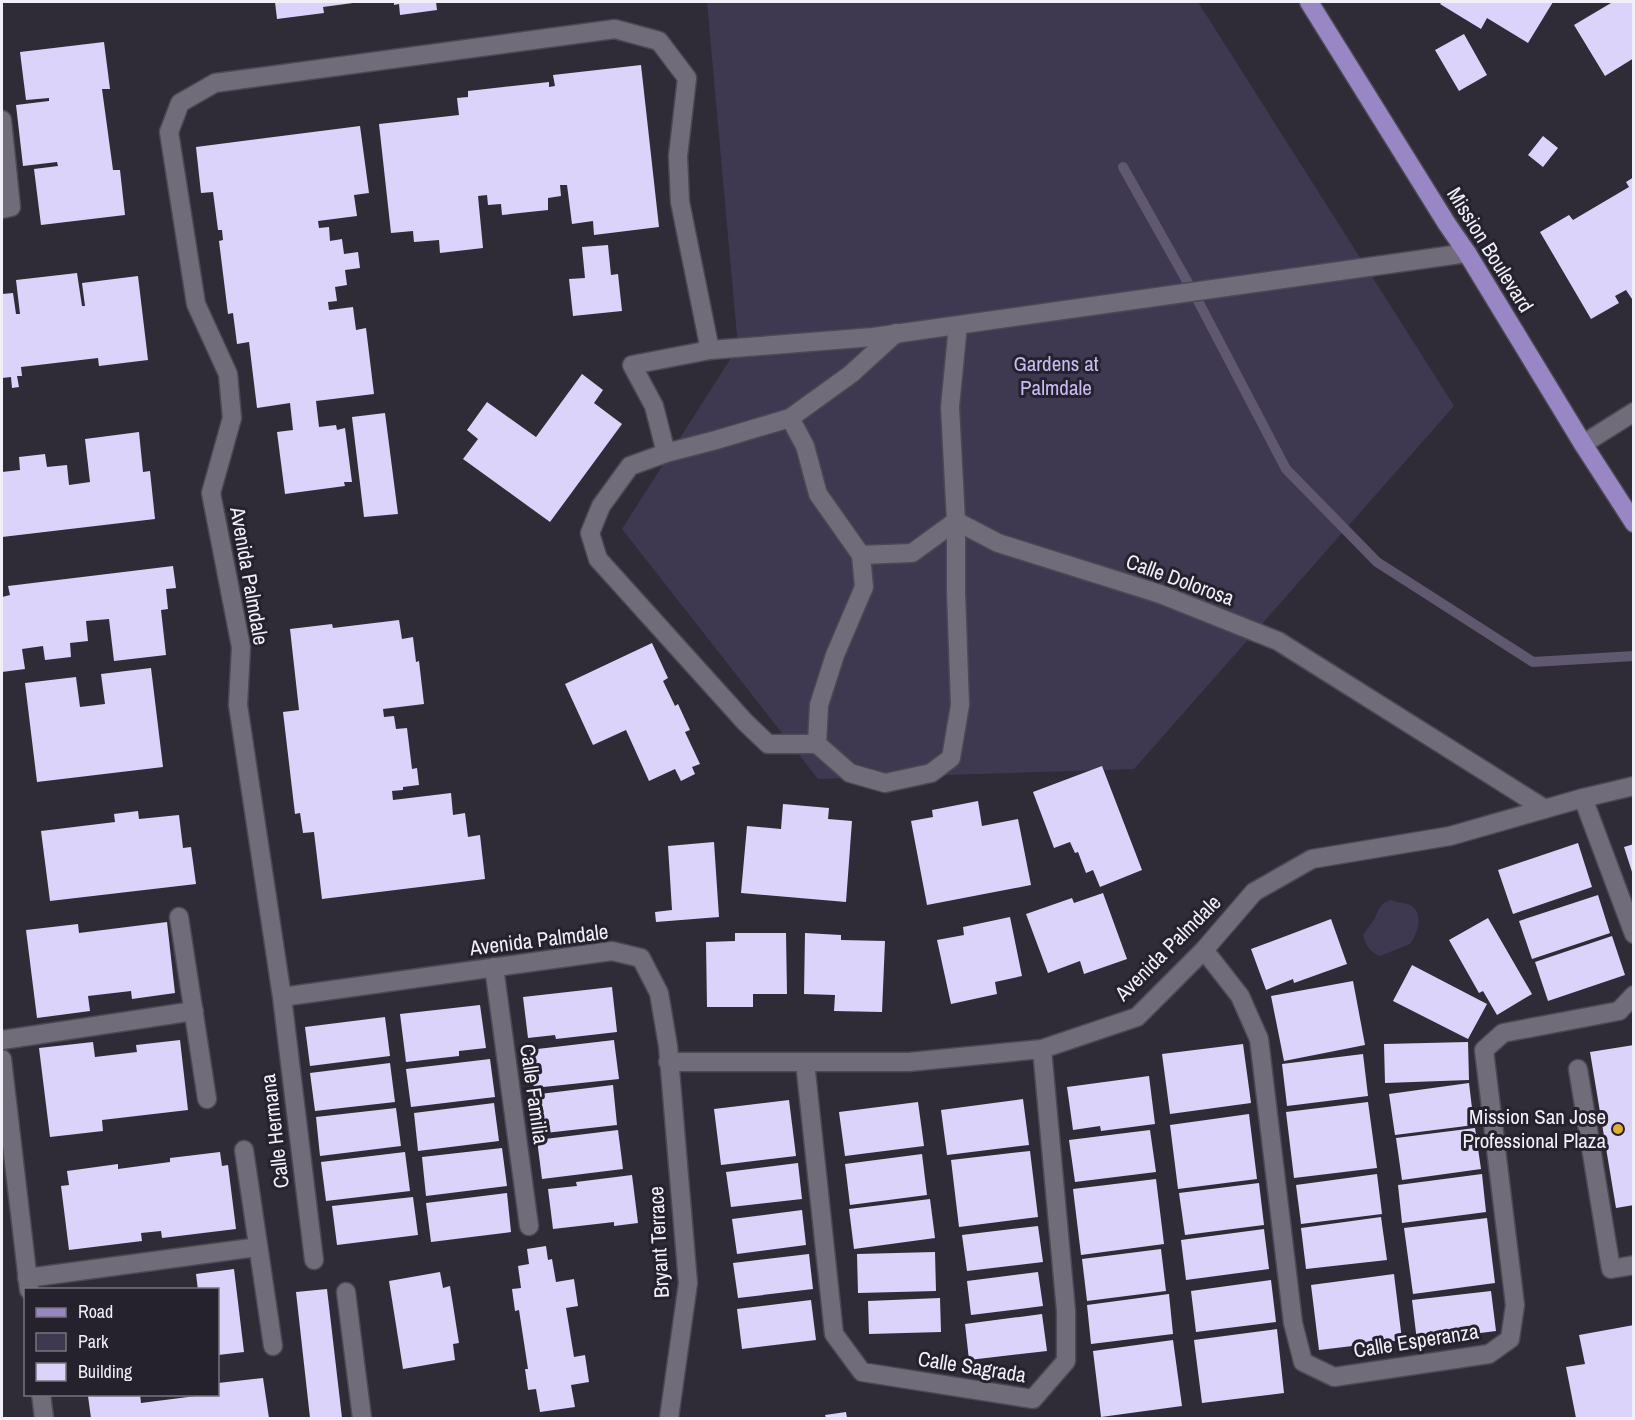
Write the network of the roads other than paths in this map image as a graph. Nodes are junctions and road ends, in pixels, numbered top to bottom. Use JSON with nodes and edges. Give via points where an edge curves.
{"nodes":[{"id":1,"x":1309,"y":2,"type":"edge"},
{"id":2,"x":2,"y":120,"type":"edge"},
{"id":3,"x":2,"y":209,"type":"edge"},
{"id":4,"x":1467,"y":253,"type":"junction"},
{"id":5,"x":958,"y":325,"type":"junction"},
{"id":6,"x":896,"y":333,"type":"junction"},
{"id":7,"x":710,"y":350,"type":"junction"},
{"id":8,"x":1634,"y":412,"type":"edge"},
{"id":9,"x":790,"y":418,"type":"junction"},
{"id":10,"x":1583,"y":444,"type":"junction"},
{"id":11,"x":666,"y":453,"type":"junction"},
{"id":12,"x":956,"y":521,"type":"junction"},
{"id":13,"x":1634,"y":523,"type":"edge"},
{"id":14,"x":861,"y":555,"type":"junction"},
{"id":15,"x":817,"y":744,"type":"junction"},
{"id":16,"x":1634,"y":786,"type":"edge"},
{"id":17,"x":1583,"y":798,"type":"junction"},
{"id":18,"x":1545,"y":809,"type":"junction"},
{"id":19,"x":179,"y":917,"type":"dead end"},
{"id":20,"x":1634,"y":934,"type":"edge"},
{"id":21,"x":1204,"y":950,"type":"junction"},
{"id":22,"x":494,"y":967,"type":"junction"},
{"id":23,"x":1634,"y":995,"type":"edge"},
{"id":24,"x":282,"y":997,"type":"junction"},
{"id":25,"x":194,"y":1011,"type":"junction"},
{"id":26,"x":2,"y":1040,"type":"edge"},
{"id":27,"x":1042,"y":1049,"type":"junction"},
{"id":28,"x":2,"y":1059,"type":"edge"},
{"id":29,"x":668,"y":1062,"type":"junction"},
{"id":30,"x":806,"y":1062,"type":"junction"},
{"id":31,"x":1578,"y":1069,"type":"dead end"},
{"id":32,"x":207,"y":1099,"type":"dead end"},
{"id":33,"x":244,"y":1150,"type":"dead end"},
{"id":34,"x":529,"y":1226,"type":"dead end"},
{"id":35,"x":258,"y":1247,"type":"junction"},
{"id":36,"x":314,"y":1260,"type":"dead end"},
{"id":37,"x":1634,"y":1265,"type":"edge"},
{"id":38,"x":28,"y":1284,"type":"edge"},
{"id":39,"x":346,"y":1292,"type":"dead end"},
{"id":40,"x":273,"y":1346,"type":"dead end"},
{"id":41,"x":41,"y":1396,"type":"edge"},
{"id":42,"x":44,"y":1419,"type":"edge"},
{"id":43,"x":362,"y":1419,"type":"edge"},
{"id":44,"x":669,"y":1419,"type":"edge"}],
"edges":[{"from":1,"to":4,"type":"main road","name":"Mission Boulevard"},
{"from":2,"to":3,"type":"street","via":[[11,207]]},
{"from":4,"to":5,"type":"street"},
{"from":4,"to":10,"type":"main road","name":"Mission Boulevard"},
{"from":5,"to":6,"type":"street"},
{"from":5,"to":12,"type":"street","via":[[950,407]]},
{"from":6,"to":7,"type":"street"},
{"from":6,"to":9,"type":"street","via":[[851,374]]},
{"from":7,"to":11,"type":"street","via":[[632,365],[654,406]]},
{"from":7,"to":24,"type":"street","name":"Avenida Palmdale","via":[[680,202],[678,156],[687,78],[659,41],[615,29],[215,82],[180,102],[168,132],[196,304],[228,374],[232,418],[211,493],[241,648],[238,705]]},
{"from":8,"to":10,"type":"street"},
{"from":9,"to":11,"type":"street"},
{"from":9,"to":14,"type":"street","via":[[806,446],[818,494]]},
{"from":10,"to":13,"type":"main road","name":"Mission Boulevard"},
{"from":11,"to":15,"type":"street","via":[[630,466],[601,506],[590,533],[598,559],[768,744]]},
{"from":12,"to":14,"type":"street","via":[[912,553]]},
{"from":12,"to":15,"type":"street","via":[[960,705],[951,758],[931,773],[885,783],[850,773]]},
{"from":12,"to":18,"type":"street","name":"Calle Dolorosa","via":[[998,543],[1160,594],[1278,641]]},
{"from":14,"to":15,"type":"street","via":[[864,587],[819,705]]},
{"from":16,"to":17,"type":"street","name":"Avenida Palmdale"},
{"from":17,"to":18,"type":"street","name":"Avenida Palmdale"},
{"from":17,"to":20,"type":"street"},
{"from":18,"to":21,"type":"street","name":"Avenida Palmdale","via":[[1450,836],[1312,859],[1254,892]]},
{"from":19,"to":25,"type":"street"},
{"from":21,"to":23,"type":"street","name":"Calle Esperanza","via":[[1240,996],[1259,1039],[1293,1323],[1303,1362],[1334,1377],[1489,1354],[1510,1339],[1515,1305],[1484,1050],[1503,1033],[1618,1011]]},
{"from":21,"to":27,"type":"street","name":"Avenida Palmdale","via":[[1137,1017]]},
{"from":22,"to":24,"type":"street","name":"Avenida Palmdale"},
{"from":22,"to":29,"type":"street","name":"Avenida Palmdale","via":[[612,951],[641,958],[659,993]]},
{"from":22,"to":34,"type":"street","name":"Calle Familia"},
{"from":24,"to":36,"type":"street","name":"Calle Hermana"},
{"from":25,"to":26,"type":"street"},
{"from":25,"to":32,"type":"street"},
{"from":27,"to":30,"type":"street","name":"Avenida Palmdale","via":[[909,1062]]},
{"from":27,"to":30,"type":"street","name":"Calle Sagrada","via":[[1066,1311],[1066,1361],[1033,1399],[862,1372],[834,1334]]},
{"from":28,"to":38,"type":"street"},
{"from":29,"to":30,"type":"street","name":"Avenida Palmdale"},
{"from":29,"to":44,"type":"street","name":"Bryant Terrace","via":[[688,1283]]},
{"from":31,"to":37,"type":"street","via":[[1611,1269]]},
{"from":33,"to":35,"type":"street"},
{"from":35,"to":38,"type":"street"},
{"from":35,"to":40,"type":"street"},
{"from":39,"to":43,"type":"street"},
{"from":41,"to":42,"type":"street"}]}
